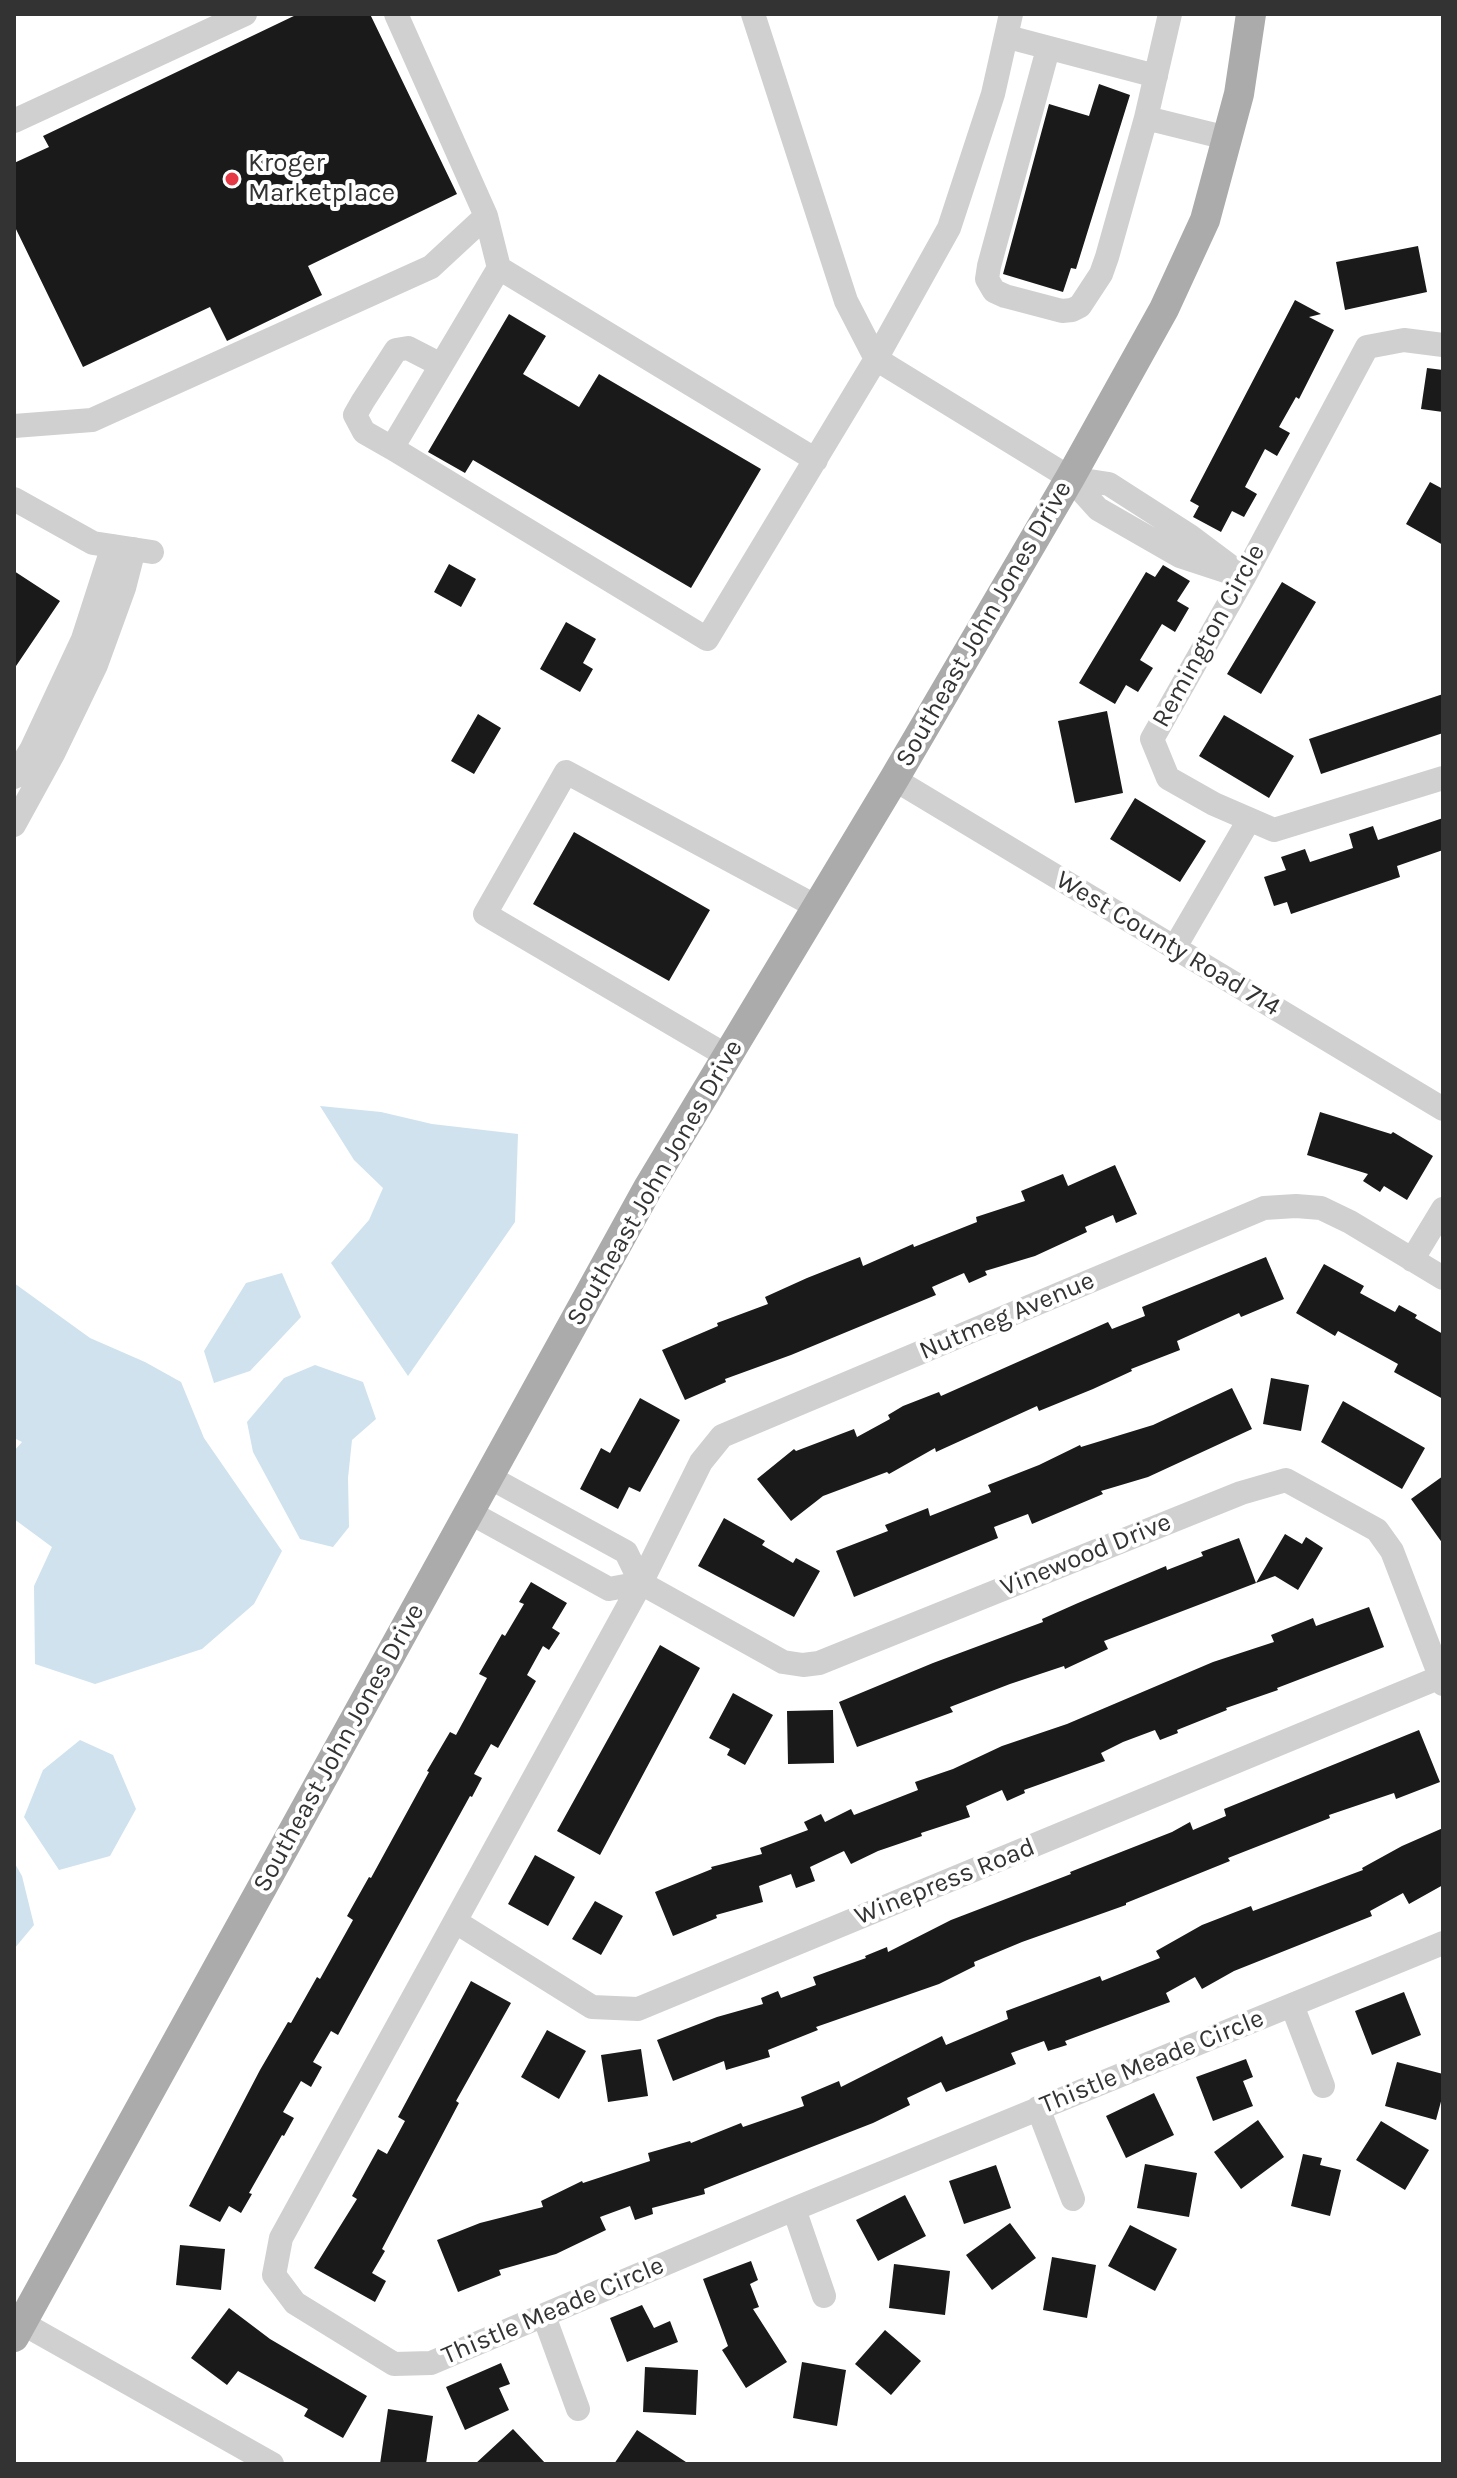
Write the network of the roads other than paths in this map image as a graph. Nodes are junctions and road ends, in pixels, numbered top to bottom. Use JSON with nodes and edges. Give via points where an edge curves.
{"nodes":[{"id":1,"x":245,"y":14,"type":"edge"},
{"id":2,"x":396,"y":14,"type":"edge"},
{"id":3,"x":753,"y":14,"type":"edge"},
{"id":4,"x":1170,"y":14,"type":"edge"},
{"id":5,"x":1251,"y":14,"type":"edge"},
{"id":6,"x":1009,"y":26,"type":"edge"},
{"id":7,"x":1048,"y":49,"type":"junction"},
{"id":8,"x":1156,"y":76,"type":"junction"},
{"id":9,"x":1146,"y":118,"type":"junction"},
{"id":10,"x":14,"y":121,"type":"edge"},
{"id":11,"x":1227,"y":138,"type":"junction"},
{"id":12,"x":486,"y":216,"type":"junction"},
{"id":13,"x":499,"y":268,"type":"junction"},
{"id":14,"x":1443,"y":345,"type":"edge"},
{"id":15,"x":876,"y":359,"type":"junction"},
{"id":16,"x":441,"y":365,"type":"junction"},
{"id":17,"x":14,"y":426,"type":"edge"},
{"id":18,"x":392,"y":448,"type":"junction"},
{"id":19,"x":816,"y":460,"type":"junction"},
{"id":20,"x":1070,"y":478,"type":"junction"},
{"id":21,"x":14,"y":499,"type":"edge"},
{"id":22,"x":133,"y":549,"type":"junction"},
{"id":23,"x":1244,"y":577,"type":"junction"},
{"id":24,"x":14,"y":777,"type":"edge"},
{"id":25,"x":1443,"y":778,"type":"edge"},
{"id":26,"x":894,"y":779,"type":"junction"},
{"id":27,"x":1249,"y":820,"type":"junction"},
{"id":28,"x":14,"y":825,"type":"edge"},
{"id":29,"x":817,"y":907,"type":"junction"},
{"id":30,"x":1175,"y":947,"type":"junction"},
{"id":31,"x":727,"y":1056,"type":"junction"},
{"id":32,"x":1443,"y":1109,"type":"edge"},
{"id":33,"x":1443,"y":1209,"type":"edge"},
{"id":34,"x":1412,"y":1260,"type":"junction"},
{"id":35,"x":1443,"y":1278,"type":"edge"},
{"id":36,"x":489,"y":1477,"type":"junction"},
{"id":37,"x":469,"y":1512,"type":"junction"},
{"id":38,"x":641,"y":1583,"type":"junction"},
{"id":39,"x":1442,"y":1679,"type":"edge"},
{"id":40,"x":456,"y":1922,"type":"junction"},
{"id":41,"x":1443,"y":1943,"type":"edge"},
{"id":42,"x":1292,"y":2005,"type":"junction"},
{"id":43,"x":1323,"y":2086,"type":"dead end"},
{"id":44,"x":1038,"y":2108,"type":"junction"},
{"id":45,"x":1073,"y":2199,"type":"dead end"},
{"id":46,"x":794,"y":2209,"type":"junction"},
{"id":47,"x":824,"y":2296,"type":"dead end"},
{"id":48,"x":544,"y":2316,"type":"junction"},
{"id":49,"x":18,"y":2330,"type":"edge"},
{"id":50,"x":578,"y":2409,"type":"dead end"},
{"id":51,"x":272,"y":2464,"type":"edge"}],
"edges":[{"from":1,"to":10,"type":"street"},
{"from":2,"to":12,"type":"street"},
{"from":3,"to":15,"type":"street","via":[[846,301]]},
{"from":4,"to":8,"type":"street"},
{"from":5,"to":11,"type":"main road","name":"Southeast John Jones Drive"},
{"from":6,"to":7,"type":"street"},
{"from":6,"to":15,"type":"street","via":[[993,94],[949,228]]},
{"from":7,"to":8,"type":"street"},
{"from":7,"to":9,"type":"street","via":[[989,266],[987,279],[994,291],[1062,311],[1080,306],[1107,257]]},
{"from":8,"to":9,"type":"street"},
{"from":9,"to":11,"type":"street"},
{"from":11,"to":20,"type":"main road","name":"Southeast John Jones Drive","via":[[1205,220],[1164,309]]},
{"from":12,"to":13,"type":"street"},
{"from":12,"to":17,"type":"street","via":[[431,267],[92,420]]},
{"from":13,"to":16,"type":"street"},
{"from":13,"to":19,"type":"street"},
{"from":14,"to":23,"type":"street","name":"Remington Circle","via":[[1404,340],[1367,347]]},
{"from":15,"to":19,"type":"street"},
{"from":15,"to":20,"type":"street"},
{"from":16,"to":18,"type":"street"},
{"from":16,"to":18,"type":"street","via":[[408,348],[396,350],[363,401],[355,415],[364,432]]},
{"from":18,"to":19,"type":"street","via":[[707,639]]},
{"from":20,"to":23,"type":"street","via":[[1109,484]]},
{"from":20,"to":26,"type":"main road","name":"Southeast John Jones Drive"},
{"from":21,"to":22,"type":"street","via":[[93,543]]},
{"from":22,"to":24,"type":"street"},
{"from":22,"to":28,"type":"street","via":[[96,665]]},
{"from":23,"to":27,"type":"street","name":"Remington Circle","via":[[1152,739],[1168,778]]},
{"from":25,"to":27,"type":"street","name":"Remington Circle","via":[[1274,830]]},
{"from":26,"to":29,"type":"main road","name":"Southeast John Jones Drive"},
{"from":26,"to":30,"type":"street","name":"West County Road 714"},
{"from":27,"to":30,"type":"street"},
{"from":29,"to":31,"type":"main road","name":"Southeast John Jones Drive"},
{"from":29,"to":31,"type":"street","via":[[566,772],[485,914]]},
{"from":30,"to":32,"type":"street","name":"West County Road 714"},
{"from":31,"to":36,"type":"main road","name":"Southeast John Jones Drive"},
{"from":33,"to":34,"type":"street"},
{"from":34,"to":35,"type":"street","name":"Nutmeg Avenue"},
{"from":34,"to":38,"type":"street","name":"Nutmeg Avenue","via":[[1321,1208],[1264,1208],[722,1436],[701,1462]]},
{"from":36,"to":37,"type":"main road","name":"Southeast John Jones Drive"},
{"from":36,"to":38,"type":"street","via":[[626,1552]]},
{"from":37,"to":38,"type":"street","via":[[609,1589]]},
{"from":37,"to":49,"type":"main road","name":"Southeast John Jones Drive"},
{"from":38,"to":39,"type":"street","name":"Vinewood Drive","via":[[783,1662],[819,1663],[1241,1493],[1286,1480],[1377,1530],[1392,1551]]},
{"from":38,"to":40,"type":"street","name":"Thistle Meade Circle"},
{"from":39,"to":40,"type":"street","name":"Winepress Road","via":[[638,2009],[592,2007]]},
{"from":40,"to":48,"type":"street","name":"Thistle Meade Circle","via":[[281,2238],[274,2275],[295,2303],[394,2364],[431,2363]]},
{"from":41,"to":42,"type":"street","name":"Thistle Meade Circle"},
{"from":42,"to":43,"type":"street"},
{"from":42,"to":44,"type":"street","name":"Thistle Meade Circle"},
{"from":44,"to":45,"type":"street"},
{"from":44,"to":46,"type":"street","name":"Thistle Meade Circle"},
{"from":46,"to":47,"type":"street"},
{"from":46,"to":48,"type":"street","name":"Thistle Meade Circle"},
{"from":48,"to":50,"type":"street"},
{"from":49,"to":51,"type":"street"}]}
